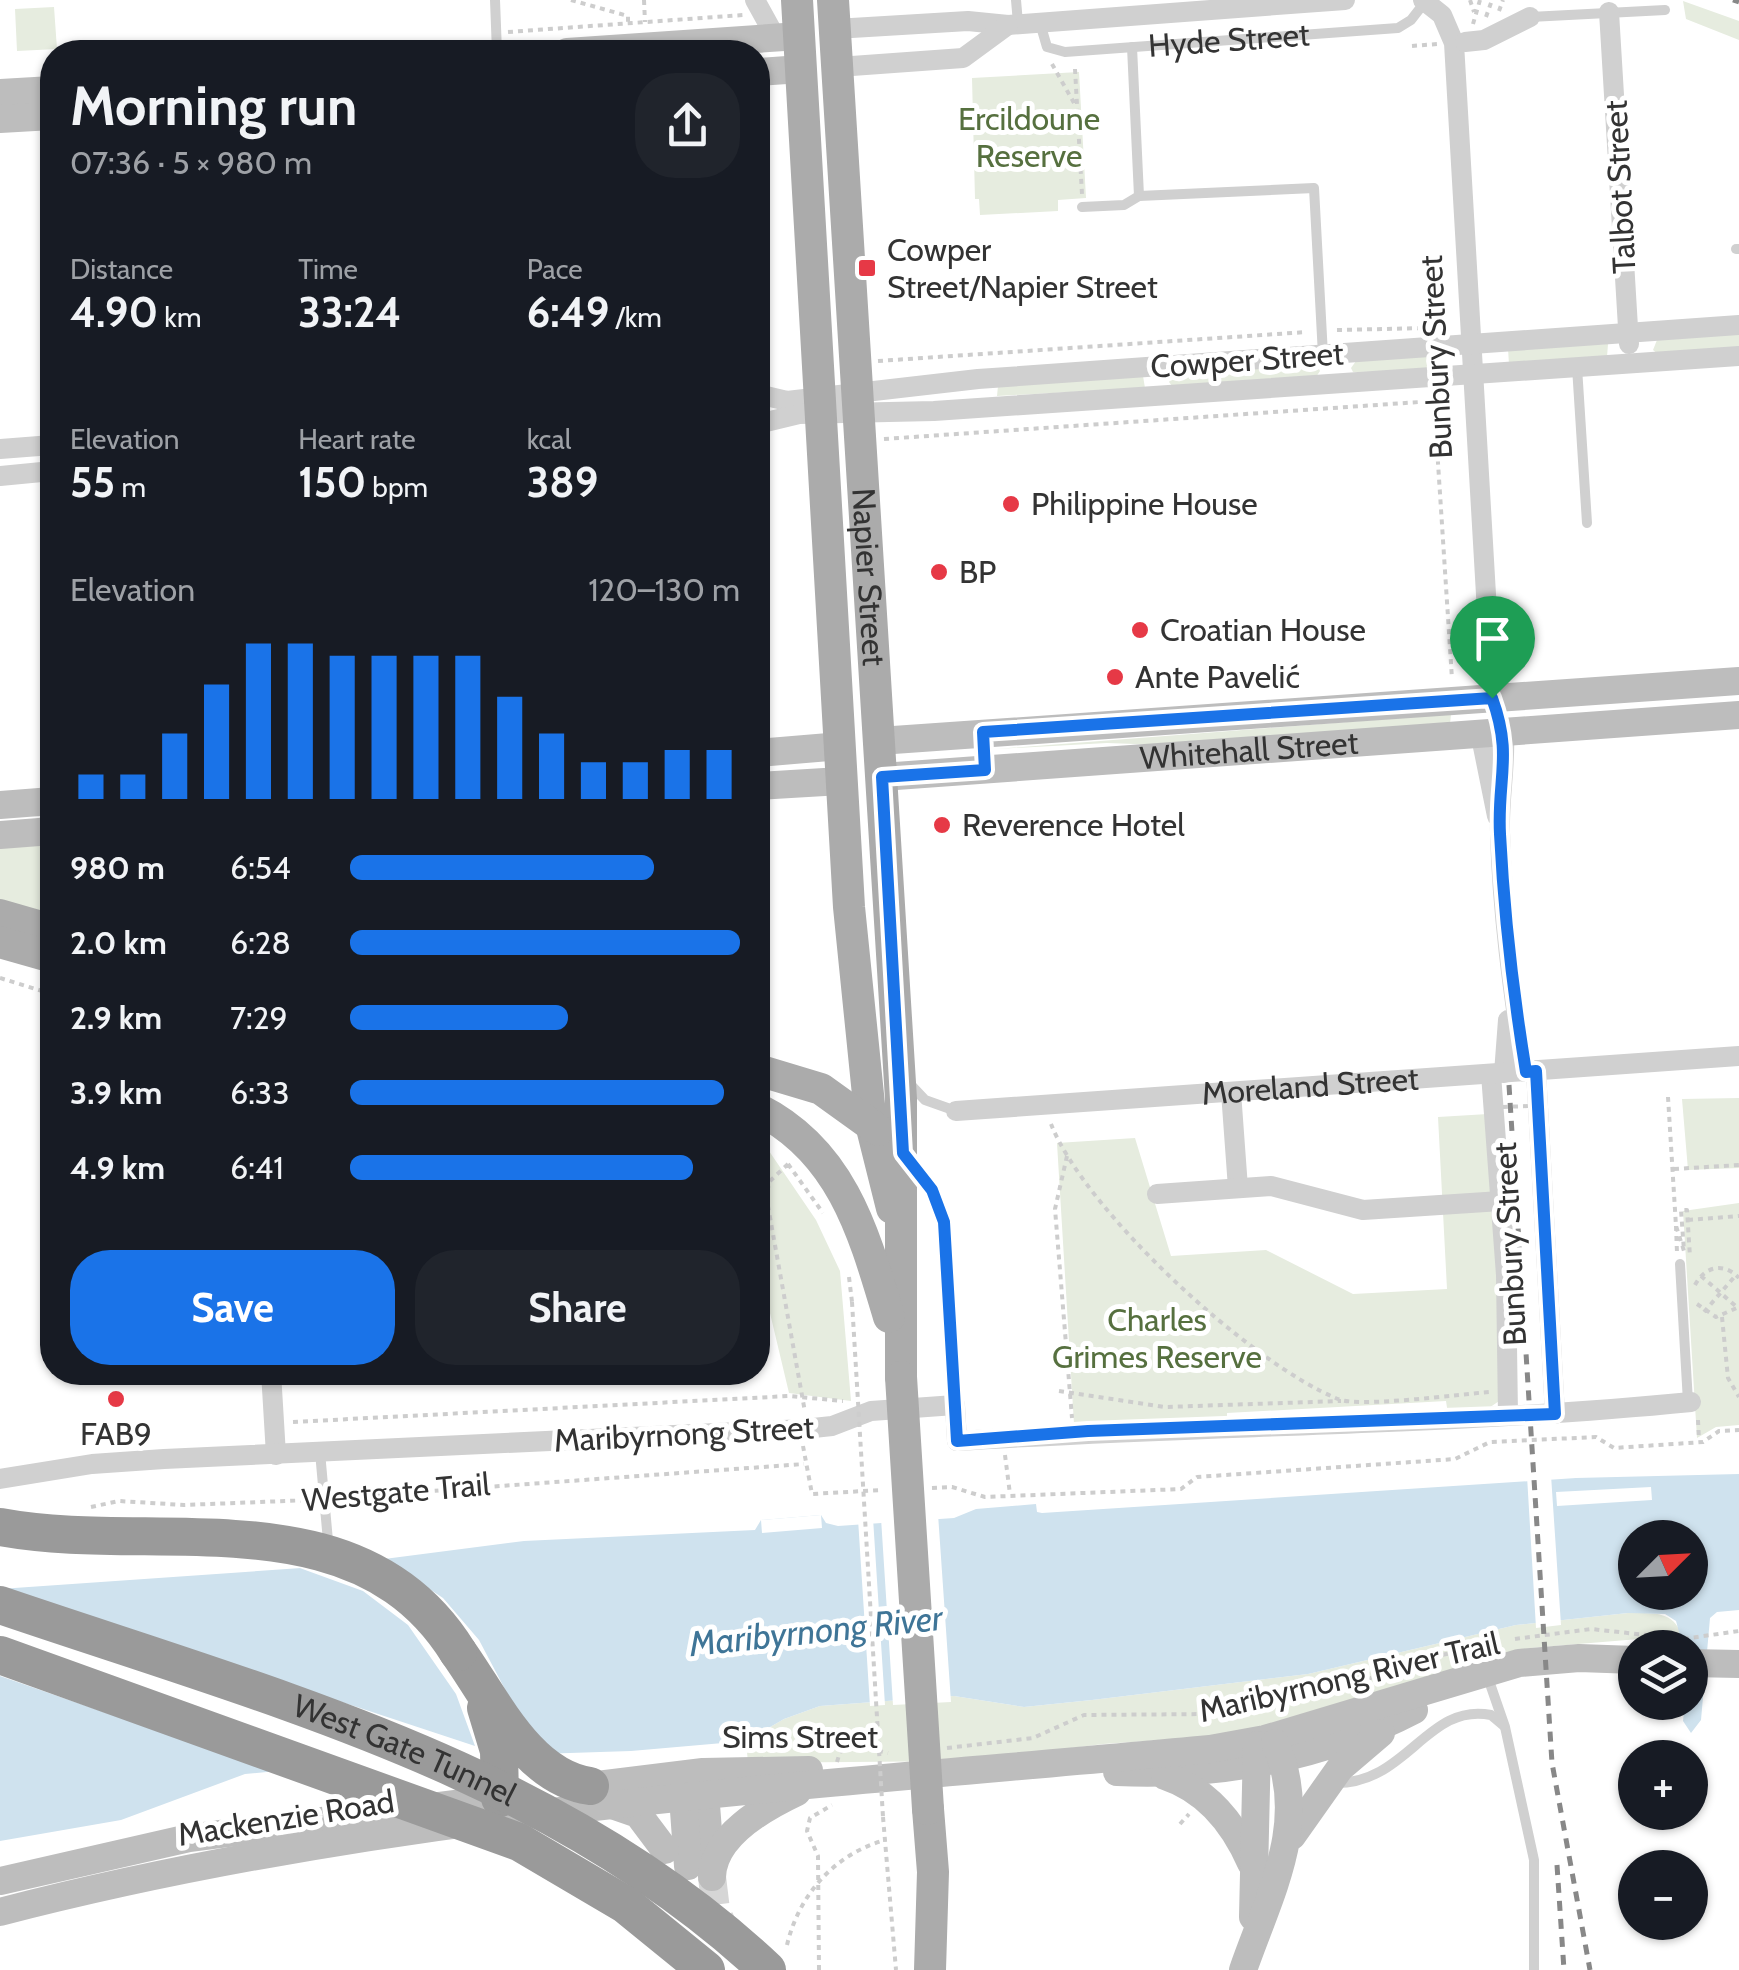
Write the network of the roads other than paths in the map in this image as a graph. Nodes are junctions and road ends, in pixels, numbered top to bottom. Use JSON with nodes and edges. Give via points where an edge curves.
{"nodes":[{"id":1,"x":495,"y":0,"type":"edge"},
{"id":2,"x":797,"y":0,"type":"edge"},
{"id":3,"x":1016,"y":0,"type":"edge"},
{"id":4,"x":1346,"y":0,"type":"edge"},
{"id":5,"x":1424,"y":0,"type":"edge"},
{"id":6,"x":1126,"y":8,"type":"edge"},
{"id":7,"x":1665,"y":10,"type":"dead end"},
{"id":8,"x":1609,"y":12,"type":"junction"},
{"id":9,"x":834,"y":14,"type":"edge"},
{"id":10,"x":1442,"y":15,"type":"joint"},
{"id":11,"x":1530,"y":17,"type":"joint"},
{"id":12,"x":773,"y":22,"type":"edge"},
{"id":13,"x":1040,"y":23,"type":"junction"},
{"id":14,"x":1013,"y":25,"type":"junction"},
{"id":15,"x":497,"y":40,"type":"edge"},
{"id":16,"x":649,"y":40,"type":"edge"},
{"id":17,"x":1465,"y":42,"type":"dead end"},
{"id":18,"x":1132,"y":48,"type":"junction"},
{"id":19,"x":838,"y":67,"type":"junction"},
{"id":20,"x":801,"y":69,"type":"junction"},
{"id":21,"x":770,"y":71,"type":"edge"},
{"id":22,"x":40,"y":91,"type":"edge"},
{"id":23,"x":0,"y":93,"type":"edge"},
{"id":24,"x":40,"y":117,"type":"edge"},
{"id":25,"x":0,"y":119,"type":"edge"},
{"id":26,"x":1139,"y":196,"type":"junction"},
{"id":27,"x":1082,"y":207,"type":"road end"},
{"id":28,"x":1739,"y":325,"type":"edge"},
{"id":29,"x":1629,"y":333,"type":"junction"},
{"id":30,"x":1470,"y":344,"type":"junction"},
{"id":31,"x":1329,"y":355,"type":"junction"},
{"id":32,"x":1739,"y":356,"type":"edge"},
{"id":33,"x":1630,"y":363,"type":"junction"},
{"id":34,"x":1156,"y":367,"type":"junction"},
{"id":35,"x":1578,"y":367,"type":"junction"},
{"id":36,"x":1471,"y":374,"type":"junction"},
{"id":37,"x":978,"y":380,"type":"junction"},
{"id":38,"x":1336,"y":383,"type":"junction"},
{"id":39,"x":1158,"y":396,"type":"junction"},
{"id":40,"x":770,"y":398,"type":"edge"},
{"id":41,"x":859,"y":403,"type":"junction"},
{"id":42,"x":822,"y":405,"type":"junction"},
{"id":43,"x":980,"y":408,"type":"junction"},
{"id":44,"x":770,"y":419,"type":"edge"},
{"id":45,"x":40,"y":446,"type":"edge"},
{"id":46,"x":0,"y":450,"type":"edge"},
{"id":47,"x":40,"y":472,"type":"edge"},
{"id":48,"x":0,"y":476,"type":"edge"},
{"id":49,"x":1588,"y":523,"type":"dead end"},
{"id":50,"x":1739,"y":681,"type":"edge"},
{"id":51,"x":1492,"y":698,"type":"junction"},
{"id":52,"x":1739,"y":715,"type":"edge"},
{"id":53,"x":1492,"y":731,"type":"junction"},
{"id":54,"x":983,"y":732,"type":"junction"},
{"id":55,"x":879,"y":740,"type":"junction"},
{"id":56,"x":841,"y":746,"type":"junction"},
{"id":57,"x":770,"y":752,"type":"edge"},
{"id":58,"x":985,"y":770,"type":"junction"},
{"id":59,"x":882,"y":777,"type":"junction"},
{"id":60,"x":841,"y":781,"type":"junction"},
{"id":61,"x":770,"y":785,"type":"edge"},
{"id":62,"x":40,"y":803,"type":"edge"},
{"id":63,"x":0,"y":805,"type":"edge"},
{"id":64,"x":40,"y":833,"type":"edge"},
{"id":65,"x":0,"y":835,"type":"edge"},
{"id":66,"x":0,"y":915,"type":"edge"},
{"id":67,"x":40,"y":927,"type":"edge"},
{"id":68,"x":0,"y":942,"type":"edge"},
{"id":69,"x":40,"y":954,"type":"edge"},
{"id":70,"x":1739,"y":1056,"type":"edge"},
{"id":71,"x":898,"y":1065,"type":"junction"},
{"id":72,"x":1514,"y":1072,"type":"junction"},
{"id":73,"x":770,"y":1073,"type":"edge"},
{"id":74,"x":1231,"y":1092,"type":"junction"},
{"id":75,"x":956,"y":1112,"type":"joint"},
{"id":76,"x":770,"y":1118,"type":"edge"},
{"id":77,"x":871,"y":1124,"type":"junction"},
{"id":78,"x":903,"y":1153,"type":"junction"},
{"id":79,"x":1238,"y":1188,"type":"junction"},
{"id":80,"x":1157,"y":1194,"type":"dead end"},
{"id":81,"x":1500,"y":1201,"type":"junction"},
{"id":82,"x":899,"y":1232,"type":"junction"},
{"id":83,"x":1680,"y":1264,"type":"road end"},
{"id":84,"x":901,"y":1368,"type":"junction"},
{"id":85,"x":272,"y":1385,"type":"edge"},
{"id":86,"x":955,"y":1400,"type":"junction"},
{"id":87,"x":1690,"y":1402,"type":"joint"},
{"id":88,"x":1555,"y":1414,"type":"junction"},
{"id":89,"x":1508,"y":1416,"type":"junction"},
{"id":90,"x":320,"y":1452,"type":"junction"},
{"id":91,"x":276,"y":1455,"type":"junction"},
{"id":92,"x":0,"y":1479,"type":"edge"},
{"id":93,"x":0,"y":1527,"type":"edge"},
{"id":94,"x":328,"y":1542,"type":"dead end"},
{"id":95,"x":0,"y":1605,"type":"edge"},
{"id":96,"x":458,"y":1652,"type":"junction"},
{"id":97,"x":0,"y":1655,"type":"edge"},
{"id":98,"x":1618,"y":1659,"type":"edge"},
{"id":99,"x":1486,"y":1674,"type":"junction"},
{"id":100,"x":1459,"y":1684,"type":"junction"},
{"id":101,"x":1410,"y":1712,"type":"junction"},
{"id":102,"x":1505,"y":1727,"type":"junction"},
{"id":103,"x":1267,"y":1750,"type":"junction"},
{"id":104,"x":1019,"y":1767,"type":"junction"},
{"id":105,"x":1154,"y":1774,"type":"junction"},
{"id":106,"x":837,"y":1777,"type":"junction"},
{"id":107,"x":1328,"y":1782,"type":"junction"},
{"id":108,"x":693,"y":1785,"type":"junction"},
{"id":109,"x":807,"y":1787,"type":"junction"},
{"id":110,"x":496,"y":1795,"type":"junction"},
{"id":111,"x":600,"y":1795,"type":"junction"},
{"id":112,"x":1283,"y":1857,"type":"junction"},
{"id":113,"x":688,"y":1865,"type":"junction"},
{"id":114,"x":934,"y":1872,"type":"junction"},
{"id":115,"x":1254,"y":1873,"type":"junction"},
{"id":116,"x":0,"y":1882,"type":"edge"},
{"id":117,"x":0,"y":1912,"type":"edge"},
{"id":118,"x":1252,"y":1938,"type":"junction"},
{"id":119,"x":777,"y":1957,"type":"edge"},
{"id":120,"x":706,"y":1970,"type":"edge"},
{"id":121,"x":930,"y":1970,"type":"edge"},
{"id":122,"x":954,"y":1970,"type":"edge"},
{"id":123,"x":1243,"y":1970,"type":"edge"},
{"id":124,"x":1534,"y":1970,"type":"edge"}],
"edges":[{"from":1,"to":15,"type":"lane"},
{"from":2,"to":12,"type":"main road","name":"Napier Street"},
{"from":3,"to":14,"type":"lane"},
{"from":4,"to":6,"type":"street","name":"Hyde Street"},
{"from":5,"to":10,"type":"street","name":"Hyde Street"},
{"from":5,"to":18,"type":"lane","name":"Hyde Street","via":[[1400,28]]},
{"from":6,"to":13,"type":"street","name":"Hyde Street"},
{"from":7,"to":8,"type":"lane"},
{"from":8,"to":11,"type":"lane"},
{"from":8,"to":29,"type":"street","name":"Talbot Street"},
{"from":9,"to":12,"type":"main road","name":"Hyde Street"},
{"from":9,"to":14,"type":"street","name":"Hyde Street"},
{"from":9,"to":19,"type":"main road","name":"Napier Street"},
{"from":10,"to":30,"type":"street","name":"Bunbury Street","via":[[1454,43]]},
{"from":11,"to":17,"type":"street"},
{"from":12,"to":16,"type":"street","name":"Hyde Street"},
{"from":12,"to":20,"type":"main road","name":"Napier Street"},
{"from":13,"to":14,"type":"street","name":"Hyde Street"},
{"from":13,"to":18,"type":"lane","name":"Hyde Street","via":[[1051,50]]},
{"from":14,"to":19,"type":"street","via":[[964,58]]},
{"from":18,"to":26,"type":"lane"},
{"from":19,"to":20,"type":"main road"},
{"from":19,"to":41,"type":"main road","name":"Napier Street"},
{"from":20,"to":21,"type":"street"},
{"from":20,"to":42,"type":"main road","name":"Napier Street"},
{"from":22,"to":23,"type":"street"},
{"from":24,"to":25,"type":"street"},
{"from":26,"to":27,"type":"lane","via":[[1124,205]]},
{"from":26,"to":31,"type":"lane","via":[[1314,188]]},
{"from":28,"to":29,"type":"street","name":"Cowper Street"},
{"from":29,"to":30,"type":"street","name":"Cowper Street"},
{"from":29,"to":33,"type":"street","name":"Talbot Street"},
{"from":30,"to":31,"type":"street","name":"Cowper Street"},
{"from":30,"to":36,"type":"street","name":"Bunbury Street"},
{"from":31,"to":34,"type":"street","name":"Cowper Street"},
{"from":31,"to":38,"type":"street"},
{"from":32,"to":33,"type":"street","name":"Cowper Street"},
{"from":33,"to":35,"type":"street","name":"Cowper Street"},
{"from":34,"to":37,"type":"street","name":"Cowper Street"},
{"from":34,"to":39,"type":"street"},
{"from":35,"to":36,"type":"street","name":"Cowper Street"},
{"from":35,"to":49,"type":"lane"},
{"from":36,"to":38,"type":"street","name":"Cowper Street"},
{"from":36,"to":51,"type":"street","name":"Bunbury Street"},
{"from":37,"to":41,"type":"street","name":"Cowper Street"},
{"from":37,"to":43,"type":"street"},
{"from":38,"to":39,"type":"street","name":"Cowper Street"},
{"from":39,"to":43,"type":"street","name":"Cowper Street"},
{"from":40,"to":42,"type":"street","name":"Cowper Street"},
{"from":41,"to":42,"type":"street","name":"Cowper Street"},
{"from":41,"to":43,"type":"street","name":"Cowper Street"},
{"from":41,"to":55,"type":"main road","name":"Napier Street"},
{"from":42,"to":44,"type":"street","name":"Cowper Street"},
{"from":42,"to":56,"type":"main road","name":"Napier Street"},
{"from":45,"to":46,"type":"street"},
{"from":47,"to":48,"type":"street"},
{"from":50,"to":51,"type":"street","name":"Whitehall Street"},
{"from":51,"to":53,"type":"street","name":"Bunbury Street"},
{"from":51,"to":54,"type":"street","name":"Whitehall Street"},
{"from":52,"to":53,"type":"street","name":"Whitehall Street"},
{"from":53,"to":58,"type":"street","name":"Whitehall Street"},
{"from":53,"to":72,"type":"street","name":"Bunbury Street"},
{"from":54,"to":55,"type":"street","name":"Whitehall Street"},
{"from":54,"to":58,"type":"street"},
{"from":55,"to":56,"type":"main road","name":"Whitehall Street"},
{"from":55,"to":59,"type":"main road","name":"Napier Street"},
{"from":56,"to":57,"type":"street","name":"Whitehall Street"},
{"from":56,"to":60,"type":"main road","name":"Napier Street"},
{"from":58,"to":59,"type":"street","name":"Whitehall Street"},
{"from":59,"to":60,"type":"main road","name":"Whitehall Street"},
{"from":59,"to":71,"type":"main road","name":"Napier Street"},
{"from":60,"to":61,"type":"street","name":"Whitehall Street"},
{"from":60,"to":77,"type":"main road","name":"Napier Street"},
{"from":62,"to":63,"type":"street"},
{"from":64,"to":65,"type":"street"},
{"from":66,"to":67,"type":"main road"},
{"from":68,"to":69,"type":"main road"},
{"from":70,"to":72,"type":"street","name":"Moreland Street"},
{"from":71,"to":75,"type":"lane","name":"Moreland Street","via":[[922,1098]]},
{"from":71,"to":78,"type":"main road","name":"Napier Street"},
{"from":72,"to":74,"type":"street","name":"Moreland Street"},
{"from":72,"to":81,"type":"street","name":"Bunbury Street"},
{"from":72,"to":88,"type":"street","name":"Bunbury Street"},
{"from":73,"to":77,"type":"main road","via":[[810,1084]]},
{"from":74,"to":75,"type":"street","name":"Moreland Street"},
{"from":74,"to":79,"type":"street"},
{"from":76,"to":84,"type":"main road","via":[[811,1147]]},
{"from":77,"to":78,"type":"main road"},
{"from":77,"to":82,"type":"main road","name":"Napier Street"},
{"from":78,"to":82,"type":"main road","name":"Napier Street"},
{"from":78,"to":86,"type":"lane","via":[[932,1190],[944,1222]]},
{"from":79,"to":80,"type":"street"},
{"from":79,"to":81,"type":"street","via":[[1271,1186],[1363,1210]]},
{"from":81,"to":89,"type":"street","name":"Bunbury Street"},
{"from":82,"to":84,"type":"main road"},
{"from":83,"to":87,"type":"lane"},
{"from":84,"to":114,"type":"main road","bridge":true},
{"from":85,"to":91,"type":"street"},
{"from":86,"to":89,"type":"street","via":[[957,1441]]},
{"from":86,"to":90,"type":"street","name":"Maribyrnong Street","via":[[871,1411],[804,1429]]},
{"from":87,"to":88,"type":"street"},
{"from":88,"to":89,"type":"street"},
{"from":90,"to":91,"type":"street","name":"Maribyrnong Street"},
{"from":90,"to":94,"type":"lane"},
{"from":91,"to":92,"type":"street","name":"Maribyrnong Street","via":[[92,1464]]},
{"from":93,"to":96,"type":"highway","bridge":true,"via":[[42,1535],[294,1543],[364,1570],[405,1595],[432,1616]]},
{"from":95,"to":119,"type":"highway","name":"West Gate Tunnel","bridge":true,"via":[[393,1740],[509,1792]]},
{"from":96,"to":110,"type":"highway","via":[[490,1718]]},
{"from":96,"to":111,"type":"highway","via":[[540,1764]]},
{"from":97,"to":120,"type":"highway","name":"West Gate Tunnel","bridge":true,"via":[[520,1842],[626,1905]]},
{"from":98,"to":99,"type":"street","name":"Sims Street","via":[[1519,1663]]},
{"from":99,"to":100,"type":"street","name":"Sims Street"},
{"from":99,"to":102,"type":"lane"},
{"from":100,"to":101,"type":"street","name":"Sims Street"},
{"from":100,"to":103,"type":"street","name":"Sims Street"},
{"from":101,"to":103,"type":"street","name":"Sims Street","via":[[1374,1729]]},
{"from":101,"to":107,"type":"street"},
{"from":102,"to":107,"type":"lane","via":[[1491,1715],[1459,1714],[1383,1773],[1360,1782]]},
{"from":102,"to":124,"type":"lane","via":[[1536,1872]]},
{"from":103,"to":104,"type":"street","name":"Sims Street"},
{"from":103,"to":105,"type":"street","name":"Sims Street","via":[[1193,1773]]},
{"from":103,"to":112,"type":"street","via":[[1292,1800]]},
{"from":103,"to":115,"type":"street"},
{"from":104,"to":105,"type":"street","name":"Sims Street"},
{"from":104,"to":106,"type":"street","name":"Sims Street"},
{"from":105,"to":115,"type":"street","via":[[1186,1785],[1214,1806]]},
{"from":106,"to":108,"type":"street","name":"Sims Street"},
{"from":106,"to":109,"type":"street","name":"Sims Street"},
{"from":107,"to":112,"type":"street"},
{"from":108,"to":109,"type":"street","name":"Sims Street"},
{"from":108,"to":111,"type":"street","name":"Mackenzie Road"},
{"from":108,"to":113,"type":"street","name":"Sims Street"},
{"from":109,"to":113,"type":"street","via":[[729,1838],[715,1855]]},
{"from":110,"to":111,"type":"street","name":"Mackenzie Road"},
{"from":110,"to":116,"type":"street","name":"Mackenzie Road","via":[[158,1843]]},
{"from":110,"to":117,"type":"street","name":"Mackenzie Road"},
{"from":111,"to":113,"type":"street","via":[[638,1814]]},
{"from":112,"to":118,"type":"street"},
{"from":114,"to":121,"type":"main road"},
{"from":114,"to":122,"type":"main road"},
{"from":115,"to":118,"type":"street"},
{"from":118,"to":123,"type":"street"}]}
